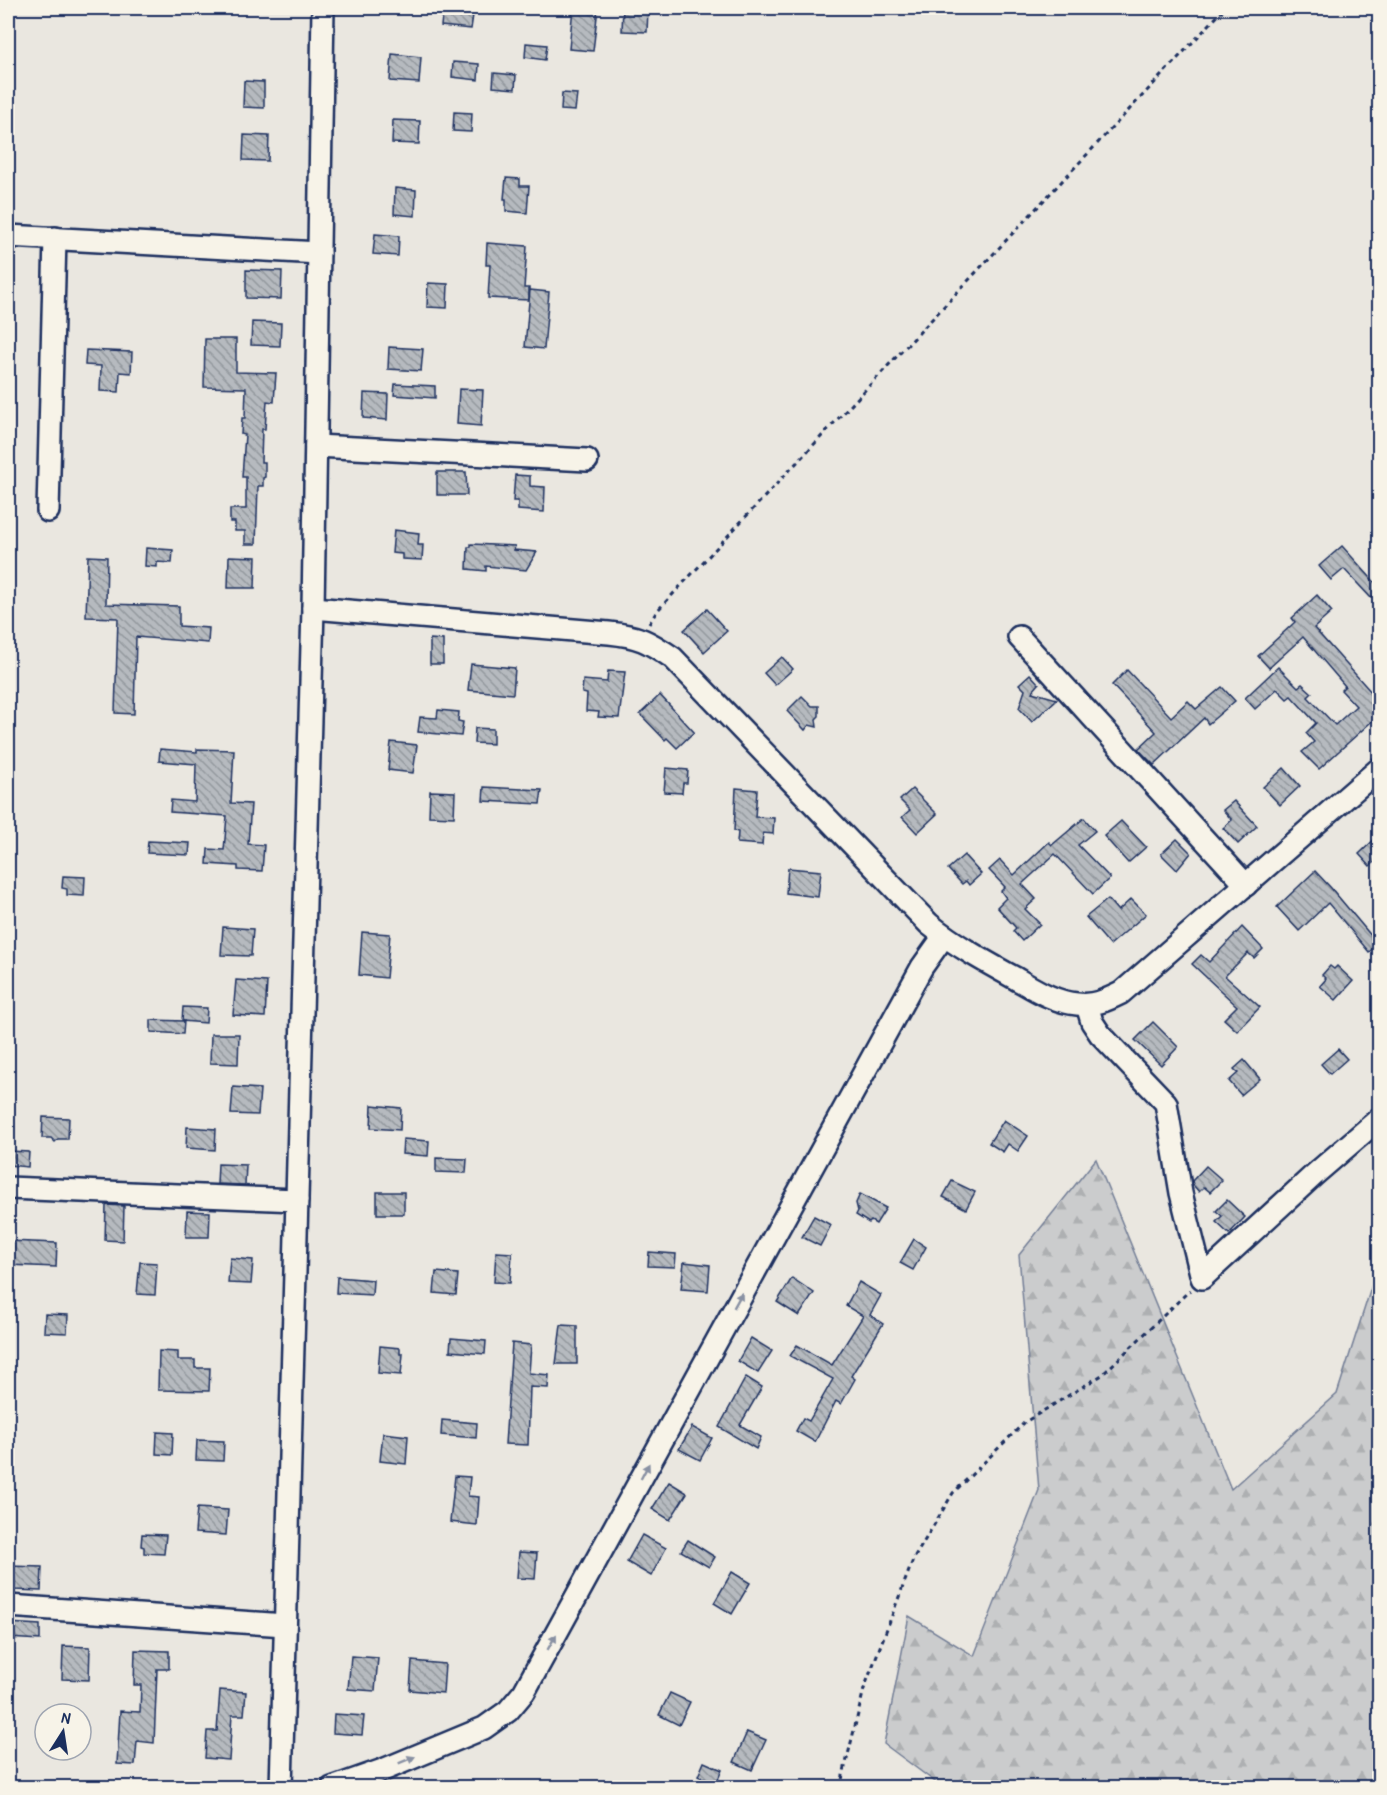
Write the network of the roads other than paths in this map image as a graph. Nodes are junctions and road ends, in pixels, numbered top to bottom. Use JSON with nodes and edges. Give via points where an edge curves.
{"nodes":[{"id":1,"x":323,"y":8,"type":"edge"},
{"id":2,"x":8,"y":236,"type":"edge"},
{"id":3,"x":55,"y":238,"type":"junction"},
{"id":4,"x":319,"y":254,"type":"junction"},
{"id":5,"x":315,"y":446,"type":"junction"},
{"id":6,"x":587,"y":460,"type":"dead end"},
{"id":7,"x":48,"y":511,"type":"dead end"},
{"id":8,"x":313,"y":608,"type":"junction"},
{"id":9,"x":1019,"y":637,"type":"dead end"},
{"id":10,"x":1380,"y":768,"type":"edge"},
{"id":11,"x":1246,"y":885,"type":"junction"},
{"id":12,"x":944,"y":936,"type":"junction"},
{"id":13,"x":1087,"y":1005,"type":"junction"},
{"id":14,"x":1380,"y":1118,"type":"edge"},
{"id":15,"x":8,"y":1188,"type":"edge"},
{"id":16,"x":297,"y":1200,"type":"junction"},
{"id":17,"x":8,"y":1606,"type":"edge"},
{"id":18,"x":285,"y":1625,"type":"junction"},
{"id":19,"x":281,"y":1788,"type":"edge"},
{"id":20,"x":332,"y":1788,"type":"edge"}],
"edges":[{"from":1,"to":4,"type":"street"},
{"from":2,"to":3,"type":"street"},
{"from":3,"to":4,"type":"street"},
{"from":3,"to":7,"type":"street"},
{"from":4,"to":5,"type":"street"},
{"from":5,"to":6,"type":"street"},
{"from":5,"to":8,"type":"street"},
{"from":8,"to":12,"type":"street","via":[[641,638],[673,658],[912,909]]},
{"from":8,"to":16,"type":"street"},
{"from":9,"to":11,"type":"street"},
{"from":10,"to":11,"type":"street"},
{"from":11,"to":13,"type":"street","via":[[1121,993]]},
{"from":12,"to":13,"type":"street","via":[[1050,997]]},
{"from":20,"to":12,"type":"street","one_way":true,"via":[[484,1728],[508,1711],[524,1692],[916,978]]},
{"from":13,"to":14,"type":"street","via":[[1100,1034],[1166,1103],[1181,1193],[1202,1278]]},
{"from":15,"to":16,"type":"street"},
{"from":16,"to":18,"type":"street"},
{"from":17,"to":18,"type":"street"},
{"from":18,"to":19,"type":"street"}]}
